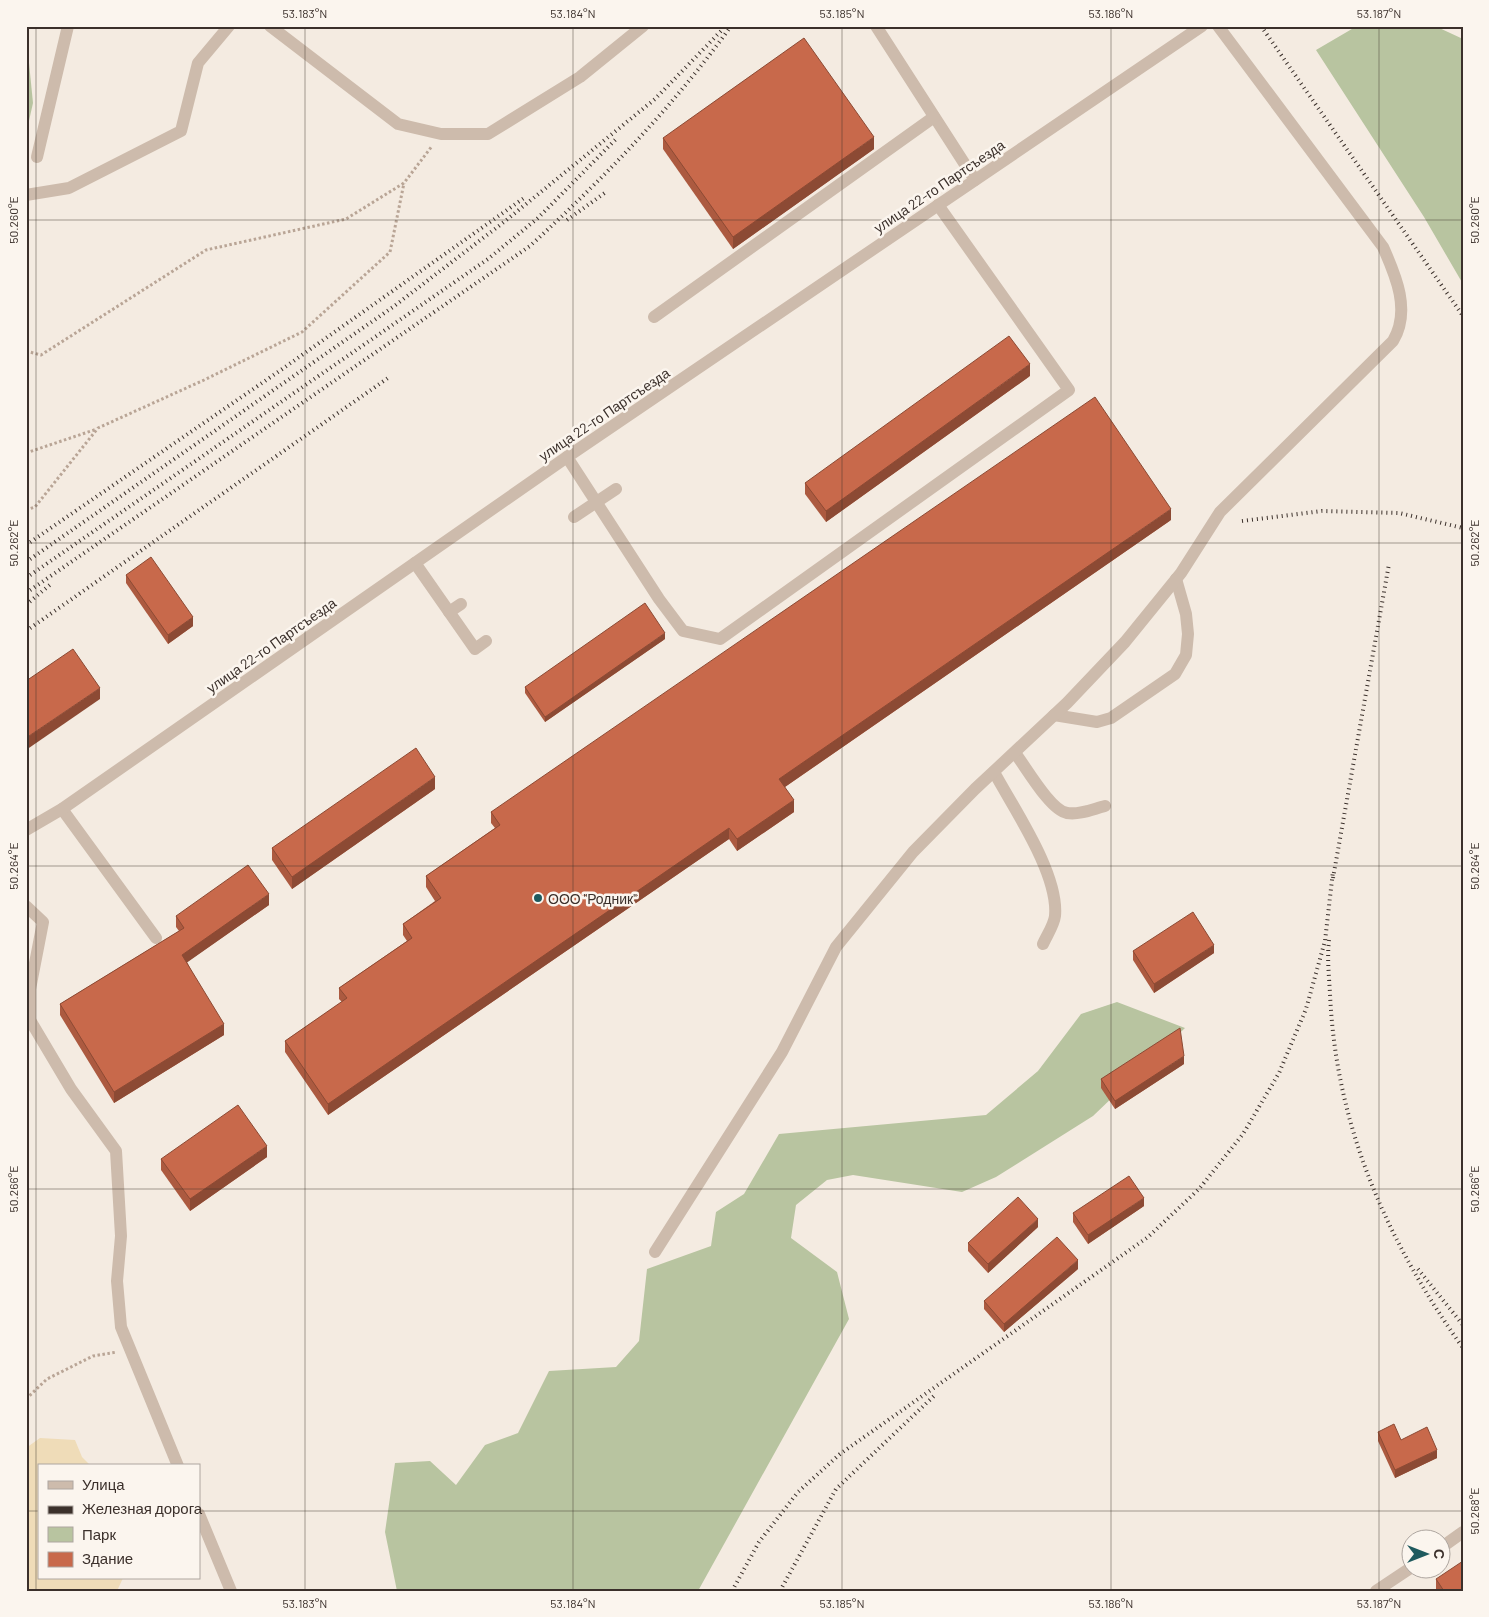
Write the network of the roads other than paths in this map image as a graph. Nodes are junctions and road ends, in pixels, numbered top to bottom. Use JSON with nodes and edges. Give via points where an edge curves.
{"nodes":[{"id":1,"x":68,"y":26,"type":"edge"},
{"id":2,"x":229,"y":26,"type":"edge"},
{"id":3,"x":270,"y":26,"type":"edge"},
{"id":4,"x":643,"y":26,"type":"edge"},
{"id":5,"x":876,"y":26,"type":"edge"},
{"id":6,"x":1202,"y":26,"type":"edge"},
{"id":7,"x":1218,"y":26,"type":"edge"},
{"id":8,"x":934,"y":117,"type":"junction"},
{"id":9,"x":37,"y":156,"type":"dead end"},
{"id":10,"x":975,"y":180,"type":"junction"},
{"id":11,"x":26,"y":195,"type":"edge"},
{"id":12,"x":938,"y":205,"type":"junction"},
{"id":13,"x":654,"y":317,"type":"dead end"},
{"id":14,"x":567,"y":457,"type":"junction"},
{"id":15,"x":616,"y":489,"type":"dead end"},
{"id":16,"x":596,"y":502,"type":"junction"},
{"id":17,"x":574,"y":517,"type":"dead end"},
{"id":18,"x":415,"y":563,"type":"junction"},
{"id":19,"x":1176,"y":579,"type":"junction"},
{"id":20,"x":461,"y":604,"type":"dead end"},
{"id":21,"x":449,"y":612,"type":"junction"},
{"id":22,"x":486,"y":641,"type":"dead end"},
{"id":23,"x":1054,"y":715,"type":"junction"},
{"id":24,"x":1015,"y":753,"type":"junction"},
{"id":25,"x":994,"y":772,"type":"junction"},
{"id":26,"x":1105,"y":806,"type":"dead end"},
{"id":27,"x":62,"y":809,"type":"junction"},
{"id":28,"x":26,"y":830,"type":"edge"},
{"id":29,"x":26,"y":906,"type":"edge"},
{"id":30,"x":156,"y":938,"type":"dead end"},
{"id":31,"x":1043,"y":944,"type":"dead end"},
{"id":32,"x":655,"y":1252,"type":"dead end"},
{"id":33,"x":177,"y":1464,"type":"edge"},
{"id":34,"x":200,"y":1516,"type":"edge"},
{"id":35,"x":1463,"y":1532,"type":"edge"},
{"id":36,"x":1452,"y":1540,"type":"edge"},
{"id":37,"x":1402,"y":1574,"type":"edge"},
{"id":38,"x":231,"y":1591,"type":"edge"},
{"id":39,"x":1376,"y":1591,"type":"edge"}],
"edges":[{"from":1,"to":9,"type":"street"},
{"from":2,"to":11,"type":"street","via":[[198,63],[181,131],[69,188]]},
{"from":3,"to":4,"type":"street","via":[[398,124],[441,134],[488,134],[580,77]]},
{"from":5,"to":8,"type":"street"},
{"from":6,"to":10,"type":"street","name":"улица 22-го Партсъезда"},
{"from":7,"to":19,"type":"street","via":[[1383,247],[1397,278],[1402,315],[1400,330],[1393,341],[1220,512]]},
{"from":8,"to":10,"type":"street"},
{"from":8,"to":13,"type":"street"},
{"from":10,"to":12,"type":"street","name":"улица 22-го Партсъезда"},
{"from":12,"to":14,"type":"street","name":"улица 22-го Партсъезда"},
{"from":12,"to":16,"type":"street","via":[[1069,390],[720,639],[683,631]]},
{"from":14,"to":16,"type":"street"},
{"from":14,"to":18,"type":"street","name":"улица 22-го Партсъезда"},
{"from":15,"to":16,"type":"street"},
{"from":16,"to":17,"type":"street"},
{"from":18,"to":21,"type":"street"},
{"from":18,"to":27,"type":"street","name":"улица 22-го Партсъезда"},
{"from":19,"to":23,"type":"street","via":[[1125,642]]},
{"from":19,"to":23,"type":"street","via":[[1188,634],[1186,655],[1175,674],[1111,718],[1097,722]]},
{"from":20,"to":21,"type":"street"},
{"from":21,"to":22,"type":"street","via":[[475,649]]},
{"from":23,"to":24,"type":"street"},
{"from":24,"to":25,"type":"street"},
{"from":24,"to":26,"type":"street","via":[[1055,808],[1066,813],[1079,813]]},
{"from":25,"to":31,"type":"street","via":[[1050,876],[1056,897],[1055,918]]},
{"from":25,"to":32,"type":"street","via":[[913,852],[836,946],[782,1052]]},
{"from":27,"to":28,"type":"street","name":"улица 22-го Партсъезда"},
{"from":27,"to":30,"type":"street"},
{"from":29,"to":33,"type":"street","via":[[43,922],[30,989],[30,1020],[71,1089],[116,1151],[121,1236],[117,1281],[121,1327]]},
{"from":34,"to":38,"type":"street"},
{"from":35,"to":36,"type":"street"},
{"from":37,"to":39,"type":"street"}]}
